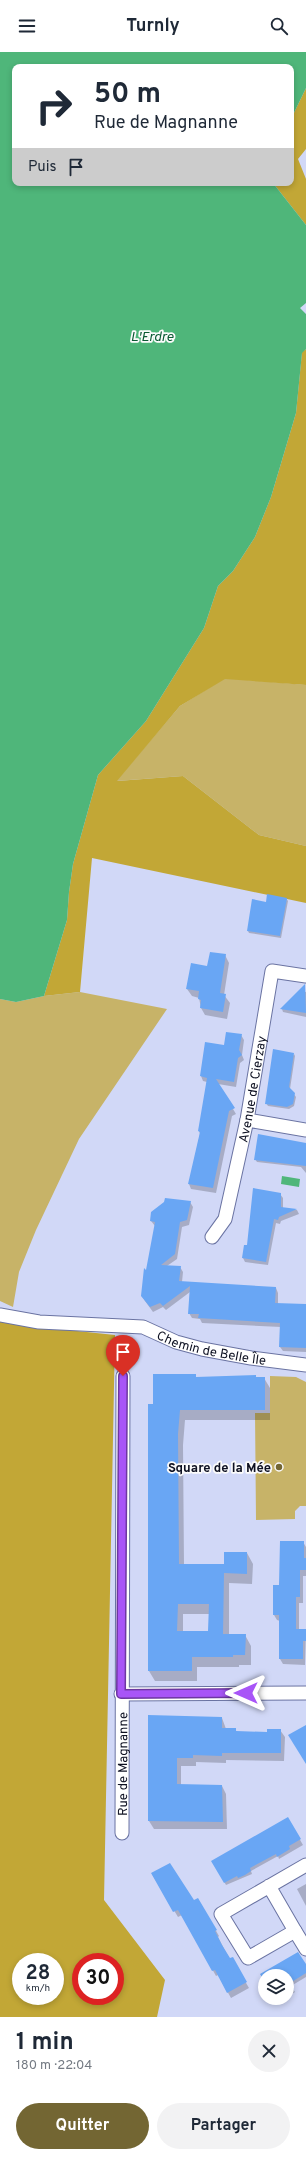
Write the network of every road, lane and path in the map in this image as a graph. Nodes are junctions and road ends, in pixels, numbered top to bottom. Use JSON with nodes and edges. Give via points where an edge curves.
{"nodes":[{"id":1,"x":306,"y":976,"type":"edge"},
{"id":2,"x":247,"y":1120,"type":"junction"},
{"id":3,"x":306,"y":1130,"type":"edge"},
{"id":4,"x":212,"y":1237,"type":"dead end"},
{"id":5,"x":0,"y":1315,"type":"edge"},
{"id":6,"x":306,"y":1365,"type":"edge"},
{"id":7,"x":123,"y":1376,"type":"dead end"},
{"id":8,"x":306,"y":1693,"type":"edge"},
{"id":9,"x":121,"y":1694,"type":"junction"},
{"id":10,"x":122,"y":1833,"type":"dead end"},
{"id":11,"x":306,"y":1865,"type":"edge"},
{"id":12,"x":269,"y":1886,"type":"junction"},
{"id":13,"x":295,"y":1931,"type":"junction"},
{"id":14,"x":306,"y":1949,"type":"edge"}],
"edges":[{"from":1,"to":2,"type":"street","name":"Avenue de Cierzay","via":[[272,971]]},
{"from":2,"to":3,"type":"street"},
{"from":2,"to":4,"type":"street","name":"Avenue de Cierzay","via":[[225,1219]]},
{"from":5,"to":6,"type":"street","name":"Chemin de Belle Île","via":[[38,1322],[143,1327],[176,1342],[251,1358]]},
{"from":7,"to":9,"type":"street","name":"Rue de Magnanne"},
{"from":8,"to":9,"type":"street","name":"Rue de Magnanne"},
{"from":9,"to":10,"type":"street","name":"Rue de Magnanne"},
{"from":11,"to":12,"type":"street"},
{"from":12,"to":13,"type":"street"},
{"from":12,"to":13,"type":"street","via":[[221,1914],[248,1958]]},
{"from":13,"to":14,"type":"street"}]}
